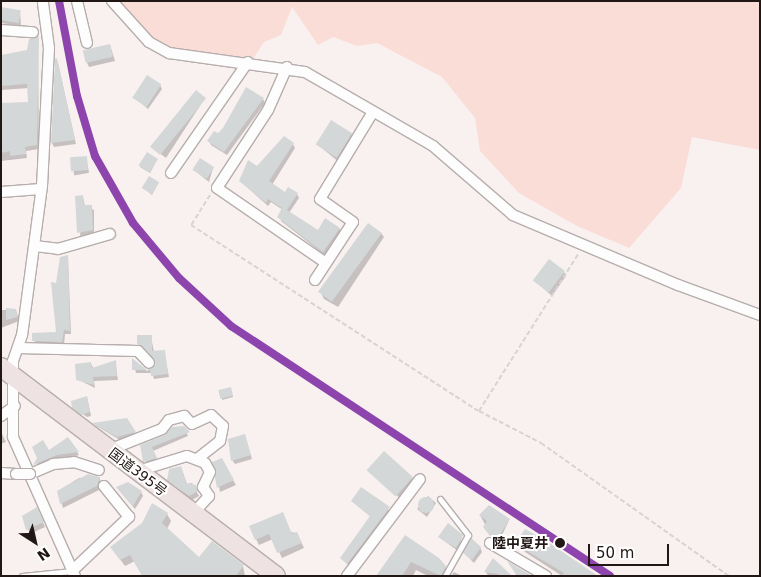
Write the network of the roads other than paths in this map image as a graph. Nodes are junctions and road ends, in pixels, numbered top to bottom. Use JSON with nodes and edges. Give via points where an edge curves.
{"nodes":[{"id":1,"x":77,"y":1,"type":"edge"},
{"id":2,"x":112,"y":1,"type":"edge"},
{"id":3,"x":41,"y":2,"type":"edge"},
{"id":4,"x":1,"y":30,"type":"edge"},
{"id":5,"x":33,"y":32,"type":"dead end"},
{"id":6,"x":87,"y":43,"type":"dead end"},
{"id":7,"x":248,"y":62,"type":"junction"},
{"id":8,"x":287,"y":67,"type":"junction"},
{"id":9,"x":373,"y":112,"type":"junction"},
{"id":10,"x":171,"y":173,"type":"dead end"},
{"id":11,"x":41,"y":189,"type":"junction"},
{"id":12,"x":1,"y":192,"type":"edge"},
{"id":13,"x":110,"y":234,"type":"dead end"},
{"id":14,"x":36,"y":246,"type":"junction"},
{"id":15,"x":326,"y":264,"type":"junction"},
{"id":16,"x":315,"y":280,"type":"dead end"},
{"id":17,"x":760,"y":315,"type":"edge"},
{"id":18,"x":18,"y":348,"type":"junction"},
{"id":19,"x":149,"y":363,"type":"dead end"},
{"id":20,"x":1,"y":367,"type":"edge"},
{"id":21,"x":14,"y":380,"type":"junction"},
{"id":22,"x":15,"y":406,"type":"junction"},
{"id":23,"x":1,"y":416,"type":"edge"},
{"id":24,"x":109,"y":450,"type":"junction"},
{"id":25,"x":197,"y":459,"type":"junction"},
{"id":26,"x":99,"y":470,"type":"dead end"},
{"id":27,"x":138,"y":471,"type":"junction"},
{"id":28,"x":1,"y":473,"type":"edge"},
{"id":29,"x":420,"y":479,"type":"dead end"},
{"id":30,"x":104,"y":486,"type":"dead end"},
{"id":31,"x":440,"y":499,"type":"dead end"},
{"id":32,"x":193,"y":514,"type":"junction"},
{"id":33,"x":490,"y":543,"type":"dead end"},
{"id":34,"x":72,"y":574,"type":"edge"},
{"id":35,"x":22,"y":576,"type":"edge"},
{"id":36,"x":276,"y":576,"type":"edge"},
{"id":37,"x":347,"y":576,"type":"edge"},
{"id":38,"x":445,"y":576,"type":"edge"},
{"id":39,"x":546,"y":576,"type":"edge"}],
"edges":[{"from":1,"to":6,"type":"street"},
{"from":2,"to":7,"type":"street","via":[[149,42],[169,53]]},
{"from":3,"to":11,"type":"street","via":[[49,48]]},
{"from":4,"to":5,"type":"street"},
{"from":7,"to":8,"type":"street"},
{"from":7,"to":10,"type":"street"},
{"from":8,"to":9,"type":"street"},
{"from":8,"to":15,"type":"street","via":[[268,110],[217,188]]},
{"from":9,"to":15,"type":"street","via":[[320,199],[353,222]]},
{"from":9,"to":17,"type":"street","via":[[462,167],[514,215],[586,243],[678,286]]},
{"from":11,"to":12,"type":"street"},
{"from":11,"to":14,"type":"street"},
{"from":13,"to":14,"type":"street","via":[[58,248]]},
{"from":14,"to":18,"type":"street"},
{"from":15,"to":16,"type":"street"},
{"from":18,"to":19,"type":"street","via":[[138,351]]},
{"from":18,"to":21,"type":"street"},
{"from":20,"to":21,"type":"highway","name":"国道395号"},
{"from":21,"to":22,"type":"street"},
{"from":21,"to":24,"type":"highway","name":"国道395号"},
{"from":22,"to":23,"type":"street"},
{"from":22,"to":34,"type":"street","via":[[13,437]]},
{"from":24,"to":25,"type":"street","via":[[162,429],[169,420],[184,416],[192,424],[212,415],[223,426],[220,442]]},
{"from":24,"to":27,"type":"highway","name":"国道395号"},
{"from":25,"to":27,"type":"street","via":[[187,456]]},
{"from":25,"to":32,"type":"street","via":[[210,472],[203,487],[209,496]]},
{"from":26,"to":28,"type":"street","bridge":true,"via":[[74,462],[53,464],[30,474]]},
{"from":27,"to":32,"type":"highway","name":"国道395号"},
{"from":29,"to":37,"type":"street"},
{"from":30,"to":34,"type":"street","via":[[129,517]]},
{"from":31,"to":38,"type":"lane","via":[[468,535]]},
{"from":32,"to":36,"type":"highway","name":"国道395号"},
{"from":33,"to":39,"type":"street"},
{"from":34,"to":35,"type":"lane"}]}
